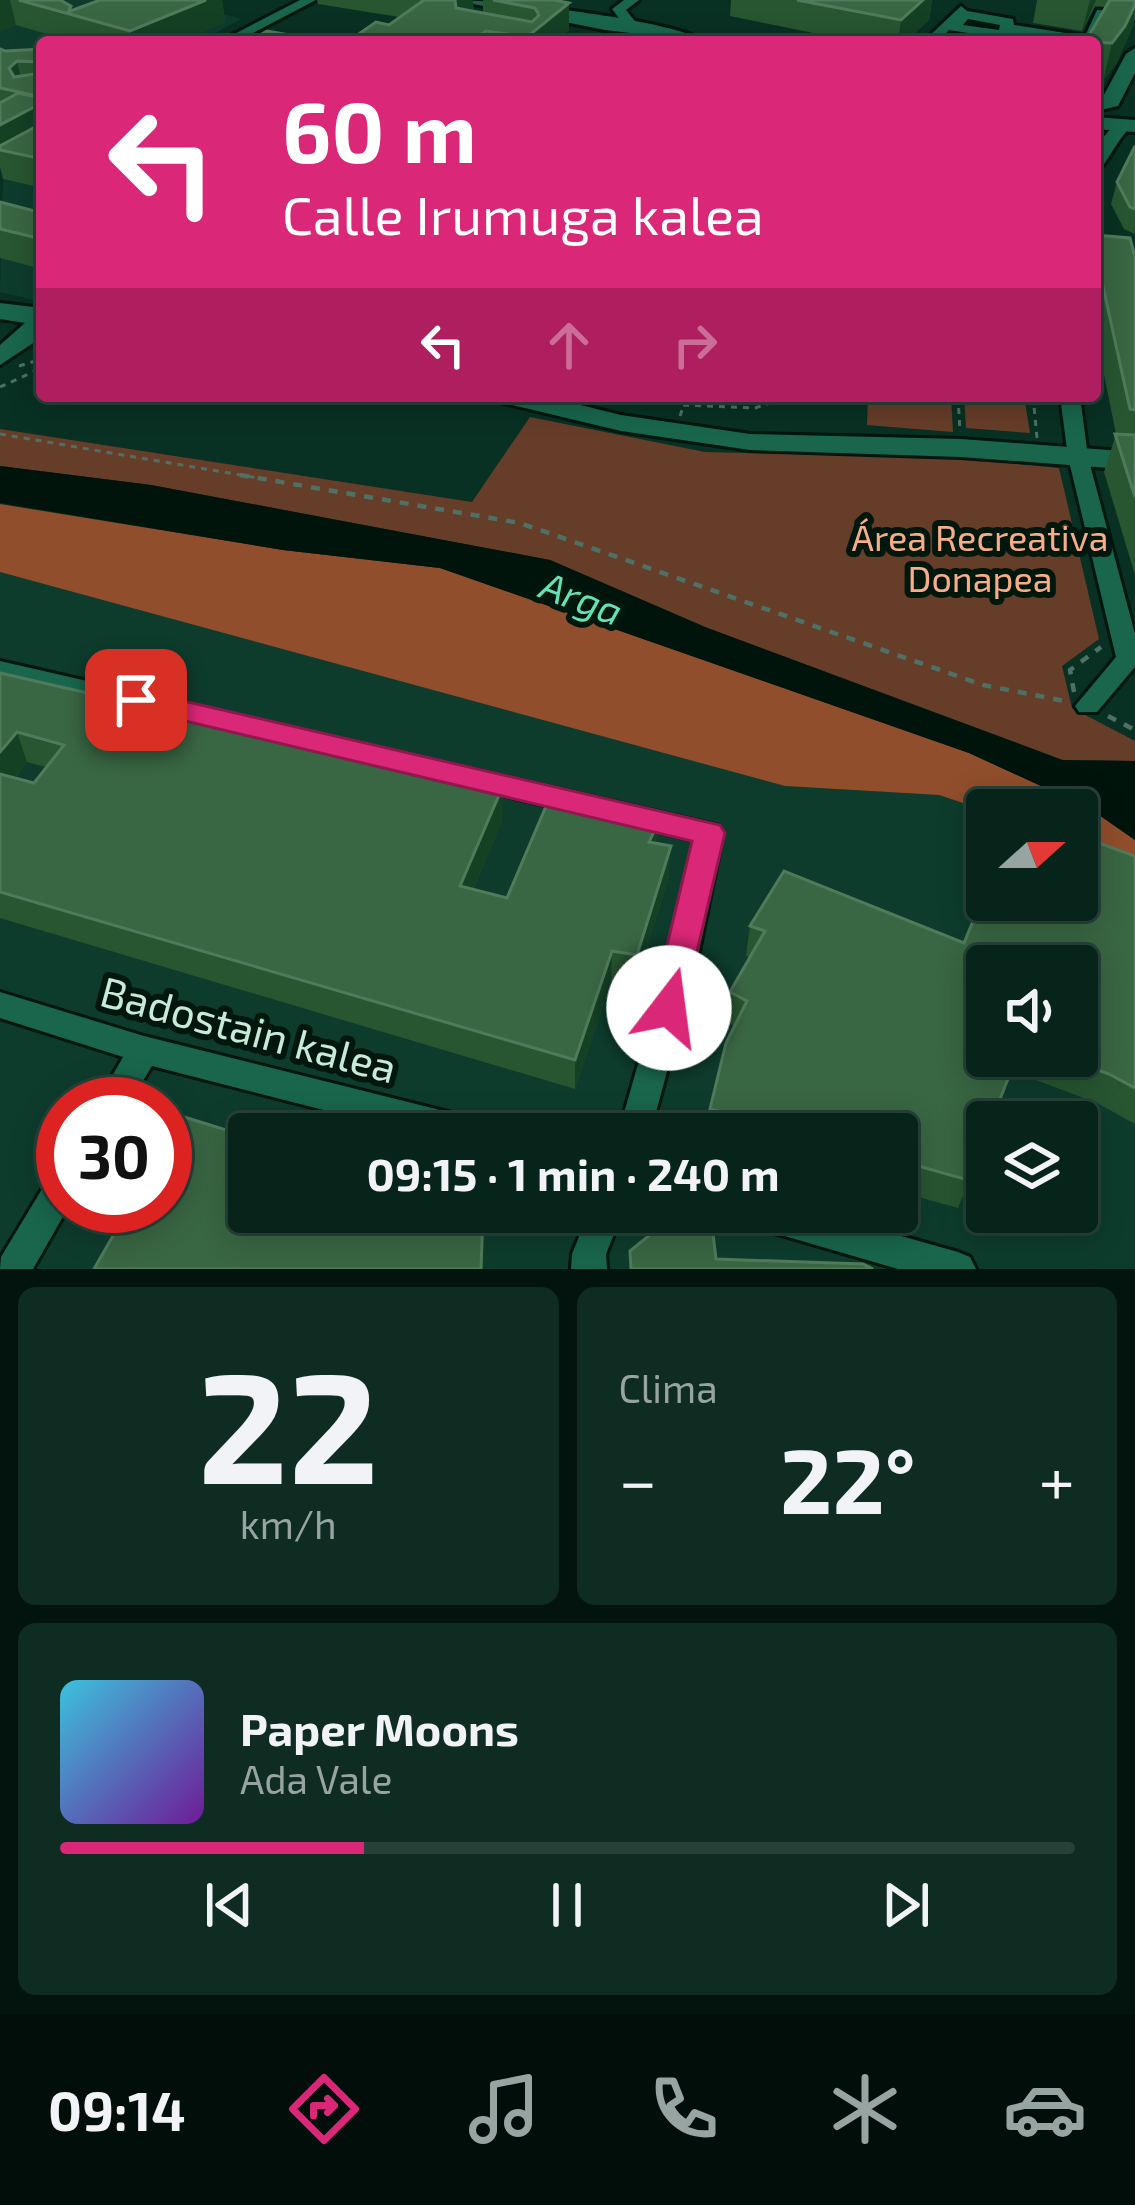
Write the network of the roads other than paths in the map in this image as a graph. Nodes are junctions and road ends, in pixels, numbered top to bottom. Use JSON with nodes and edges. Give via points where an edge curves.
{"nodes":[{"id":1,"x":310,"y":0,"type":"edge"},
{"id":2,"x":437,"y":0,"type":"edge"},
{"id":3,"x":463,"y":0,"type":"edge"},
{"id":4,"x":633,"y":0,"type":"edge"},
{"id":5,"x":971,"y":0,"type":"edge"},
{"id":6,"x":495,"y":8,"type":"junction"},
{"id":7,"x":1135,"y":16,"type":"edge"},
{"id":8,"x":1006,"y":28,"type":"dead end"},
{"id":9,"x":629,"y":35,"type":"edge"},
{"id":10,"x":238,"y":36,"type":"edge"},
{"id":11,"x":936,"y":36,"type":"edge"},
{"id":12,"x":1057,"y":36,"type":"edge"},
{"id":13,"x":1091,"y":36,"type":"edge"},
{"id":14,"x":1135,"y":54,"type":"edge"},
{"id":15,"x":1122,"y":115,"type":"edge"},
{"id":16,"x":1101,"y":156,"type":"edge"},
{"id":17,"x":0,"y":311,"type":"edge"},
{"id":18,"x":36,"y":330,"type":"edge"},
{"id":19,"x":36,"y":335,"type":"edge"},
{"id":20,"x":0,"y":361,"type":"edge"},
{"id":21,"x":535,"y":402,"type":"edge"},
{"id":22,"x":1071,"y":402,"type":"edge"},
{"id":23,"x":1078,"y":457,"type":"junction"},
{"id":24,"x":1135,"y":461,"type":"edge"},
{"id":25,"x":1122,"y":639,"type":"edge"},
{"id":26,"x":0,"y":669,"type":"edge"},
{"id":27,"x":1082,"y":705,"type":"road end"},
{"id":28,"x":0,"y":1005,"type":"edge"},
{"id":29,"x":144,"y":1050,"type":"junction"},
{"id":30,"x":128,"y":1077,"type":"edge"},
{"id":31,"x":393,"y":1113,"type":"edge"},
{"id":32,"x":640,"y":1113,"type":"edge"},
{"id":33,"x":36,"y":1231,"type":"edge"},
{"id":34,"x":598,"y":1233,"type":"edge"},
{"id":35,"x":831,"y":1233,"type":"edge"},
{"id":36,"x":13,"y":1269,"type":"edge"},
{"id":37,"x":589,"y":1269,"type":"edge"},
{"id":38,"x":958,"y":1269,"type":"edge"}],
"edges":[{"from":1,"to":10,"type":"street"},
{"from":2,"to":6,"type":"street"},
{"from":3,"to":6,"type":"street"},
{"from":4,"to":9,"type":"street","via":[[619,10]]},
{"from":5,"to":11,"type":"street"},
{"from":6,"to":9,"type":"street"},
{"from":7,"to":13,"type":"street","via":[[1102,13]]},
{"from":8,"to":12,"type":"street"},
{"from":14,"to":15,"type":"street"},
{"from":15,"to":16,"type":"street"},
{"from":17,"to":18,"type":"street"},
{"from":19,"to":20,"type":"street"},
{"from":21,"to":23,"type":"street","via":[[750,442]]},
{"from":22,"to":23,"type":"street"},
{"from":23,"to":24,"type":"street"},
{"from":23,"to":25,"type":"street"},
{"from":25,"to":27,"type":"street","via":[[1129,658],[1121,674]]},
{"from":26,"to":32,"type":"street","via":[[709,833]]},
{"from":28,"to":29,"type":"street","name":"Badostain kalea"},
{"from":29,"to":30,"type":"street"},
{"from":29,"to":31,"type":"street","name":"Badostain kalea"},
{"from":33,"to":36,"type":"street"},
{"from":34,"to":37,"type":"street"},
{"from":35,"to":38,"type":"street"}]}
